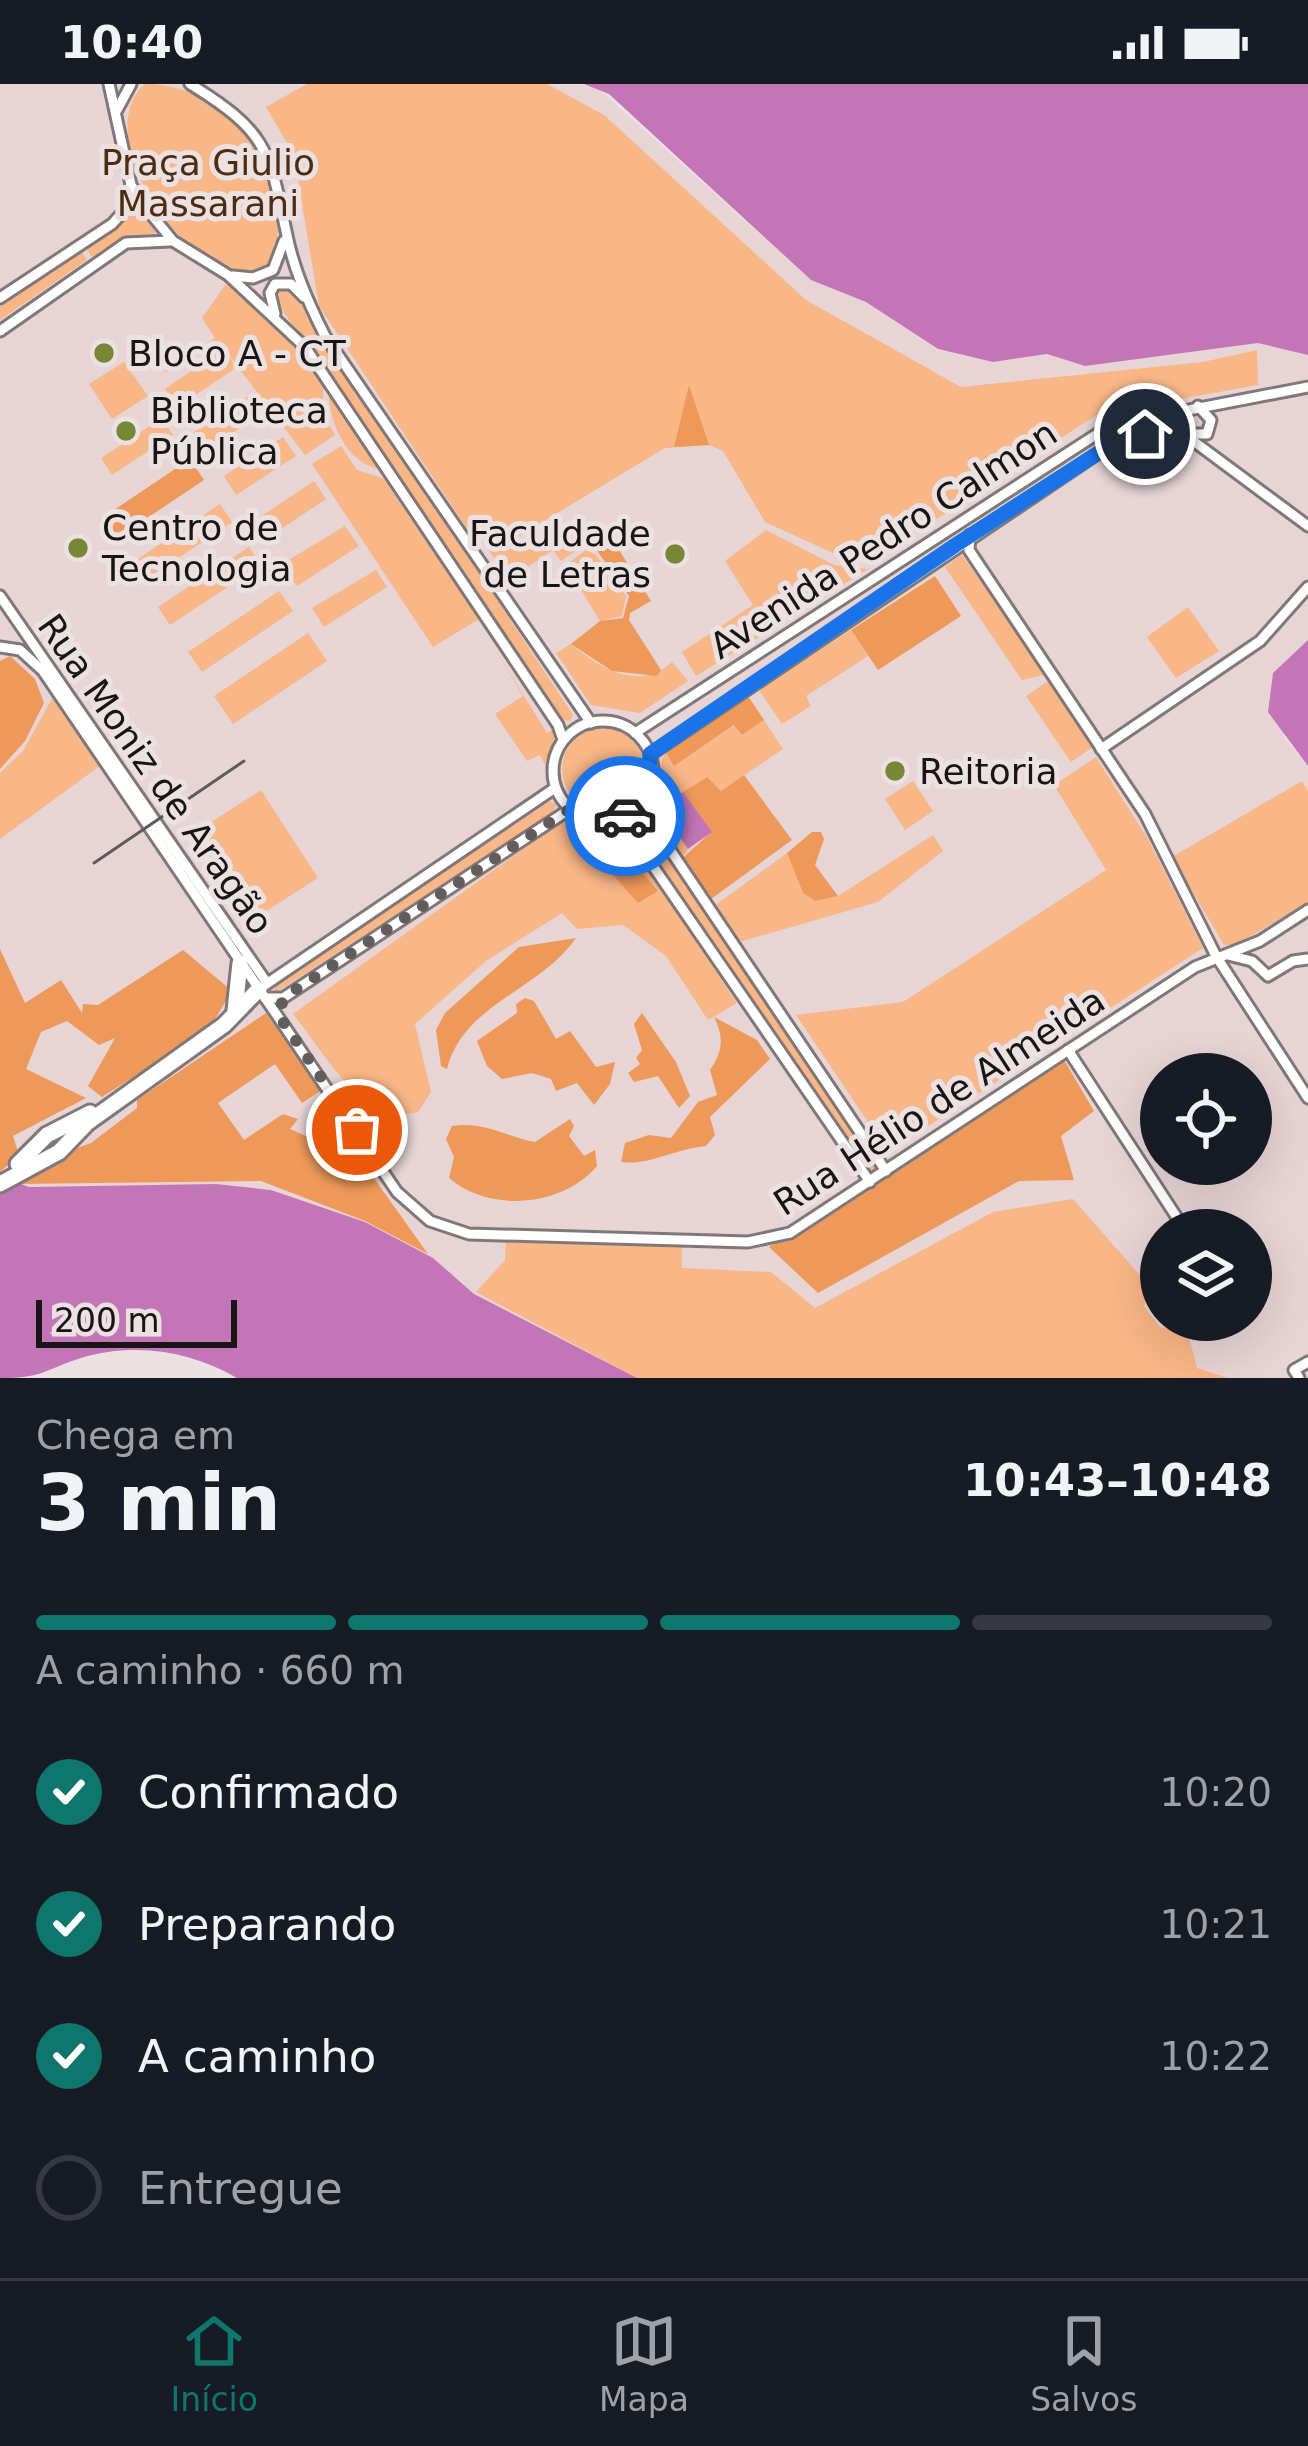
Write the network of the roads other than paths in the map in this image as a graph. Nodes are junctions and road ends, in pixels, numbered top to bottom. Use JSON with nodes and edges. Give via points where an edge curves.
{"nodes":[{"id":1,"x":110,"y":84,"type":"edge"},
{"id":2,"x":131,"y":84,"type":"edge"},
{"id":3,"x":190,"y":84,"type":"edge"},
{"id":4,"x":117,"y":110,"type":"junction"},
{"id":5,"x":131,"y":185,"type":"junction"},
{"id":6,"x":285,"y":230,"type":"junction"},
{"id":7,"x":173,"y":241,"type":"junction"},
{"id":8,"x":228,"y":275,"type":"junction"},
{"id":9,"x":0,"y":298,"type":"edge"},
{"id":10,"x":308,"y":302,"type":"junction"},
{"id":11,"x":276,"y":315,"type":"junction"},
{"id":12,"x":0,"y":331,"type":"edge"},
{"id":13,"x":1308,"y":387,"type":"edge"},
{"id":14,"x":1196,"y":405,"type":"junction"},
{"id":15,"x":1188,"y":437,"type":"junction"},
{"id":16,"x":1308,"y":526,"type":"edge"},
{"id":17,"x":970,"y":536,"type":"junction"},
{"id":18,"x":954,"y":546,"type":"junction"},
{"id":19,"x":969,"y":550,"type":"junction"},
{"id":20,"x":1308,"y":587,"type":"edge"},
{"id":21,"x":0,"y":596,"type":"edge"},
{"id":22,"x":0,"y":647,"type":"edge"},
{"id":23,"x":591,"y":723,"type":"junction"},
{"id":24,"x":635,"y":733,"type":"junction"},
{"id":25,"x":563,"y":740,"type":"junction"},
{"id":26,"x":1101,"y":749,"type":"junction"},
{"id":27,"x":650,"y":754,"type":"junction"},
{"id":28,"x":555,"y":788,"type":"junction"},
{"id":29,"x":640,"y":805,"type":"junction"},
{"id":30,"x":570,"y":809,"type":"junction"},
{"id":31,"x":620,"y":818,"type":"junction"},
{"id":32,"x":1308,"y":910,"type":"edge"},
{"id":33,"x":1260,"y":941,"type":"junction"},
{"id":34,"x":1216,"y":956,"type":"junction"},
{"id":35,"x":1308,"y":959,"type":"edge"},
{"id":36,"x":1252,"y":961,"type":"junction"},
{"id":37,"x":240,"y":963,"type":"junction"},
{"id":38,"x":753,"y":979,"type":"junction"},
{"id":39,"x":264,"y":990,"type":"junction"},
{"id":40,"x":736,"y":991,"type":"junction"},
{"id":41,"x":283,"y":998,"type":"junction"},
{"id":42,"x":235,"y":1010,"type":"junction"},
{"id":43,"x":279,"y":1016,"type":"junction"},
{"id":44,"x":1068,"y":1050,"type":"junction"},
{"id":45,"x":1308,"y":1098,"type":"edge"},
{"id":46,"x":886,"y":1172,"type":"junction"},
{"id":47,"x":0,"y":1180,"type":"edge"},
{"id":48,"x":870,"y":1182,"type":"junction"},
{"id":49,"x":1171,"y":1209,"type":"edge"},
{"id":50,"x":1308,"y":1362,"type":"edge"},
{"id":51,"x":1299,"y":1378,"type":"edge"}],
"edges":[{"from":1,"to":4,"type":"street"},
{"from":2,"to":4,"type":"street"},
{"from":3,"to":6,"type":"street","via":[[260,142],[275,171]]},
{"from":4,"to":5,"type":"street"},
{"from":5,"to":7,"type":"street"},
{"from":5,"to":9,"type":"street","via":[[112,224]]},
{"from":6,"to":8,"type":"street","via":[[273,270]]},
{"from":6,"to":10,"type":"street"},
{"from":7,"to":8,"type":"street"},
{"from":7,"to":12,"type":"street","via":[[126,243]]},
{"from":8,"to":11,"type":"street"},
{"from":10,"to":11,"type":"street","via":[[291,284],[275,284]]},
{"from":10,"to":23,"type":"street"},
{"from":11,"to":25,"type":"street","via":[[340,394]]},
{"from":13,"to":14,"type":"street","name":"Avenida Pedro Calmon"},
{"from":14,"to":15,"type":"street","via":[[1209,415],[1211,430]]},
{"from":14,"to":24,"type":"street","name":"Avenida Pedro Calmon","via":[[1134,417],[1085,439]]},
{"from":15,"to":16,"type":"street"},
{"from":15,"to":17,"type":"street","name":"Avenida Pedro Calmon","via":[[1162,432],[1112,444]]},
{"from":17,"to":18,"type":"street","name":"Avenida Pedro Calmon"},
{"from":17,"to":19,"type":"street"},
{"from":18,"to":19,"type":"street"},
{"from":18,"to":27,"type":"street","name":"Avenida Pedro Calmon"},
{"from":19,"to":26,"type":"street"},
{"from":20,"to":26,"type":"street","via":[[1260,640]]},
{"from":21,"to":39,"type":"street","name":"Rua Moniz de Aragão"},
{"from":22,"to":37,"type":"street","name":"Rua Moniz de Aragão","via":[[20,650],[43,670]]},
{"from":23,"to":24,"type":"street"},
{"from":23,"to":25,"type":"street"},
{"from":24,"to":27,"type":"street"},
{"from":25,"to":28,"type":"street"},
{"from":26,"to":34,"type":"street","via":[[1145,814]]},
{"from":27,"to":29,"type":"street","via":[[652,781]]},
{"from":28,"to":30,"type":"street"},
{"from":28,"to":39,"type":"street"},
{"from":29,"to":31,"type":"street"},
{"from":29,"to":38,"type":"street"},
{"from":30,"to":31,"type":"street","via":[[594,820]]},
{"from":30,"to":41,"type":"street"},
{"from":31,"to":40,"type":"street"},
{"from":32,"to":33,"type":"street","name":"Rua Hélio de Almeida"},
{"from":33,"to":34,"type":"street","name":"Rua Hélio de Almeida"},
{"from":33,"to":36,"type":"street"},
{"from":34,"to":36,"type":"street"},
{"from":34,"to":44,"type":"street","name":"Rua Hélio de Almeida"},
{"from":34,"to":45,"type":"street"},
{"from":35,"to":36,"type":"street","via":[[1274,976]]},
{"from":37,"to":39,"type":"street","name":"Rua Moniz de Aragão"},
{"from":37,"to":42,"type":"highway"},
{"from":38,"to":40,"type":"street"},
{"from":38,"to":46,"type":"street"},
{"from":39,"to":41,"type":"street"},
{"from":39,"to":42,"type":"highway"},
{"from":39,"to":43,"type":"street","name":"Rua Hélio de Almeida"},
{"from":40,"to":48,"type":"street"},
{"from":41,"to":43,"type":"street"},
{"from":42,"to":47,"type":"highway","via":[[58,1152]]},
{"from":43,"to":48,"type":"street","name":"Rua Hélio de Almeida","via":[[397,1192],[442,1227],[469,1234],[772,1239]]},
{"from":44,"to":46,"type":"street","name":"Rua Hélio de Almeida"},
{"from":44,"to":49,"type":"street"},
{"from":46,"to":48,"type":"street","name":"Rua Hélio de Almeida"},
{"from":50,"to":51,"type":"street","via":[[1294,1370]]}]}
